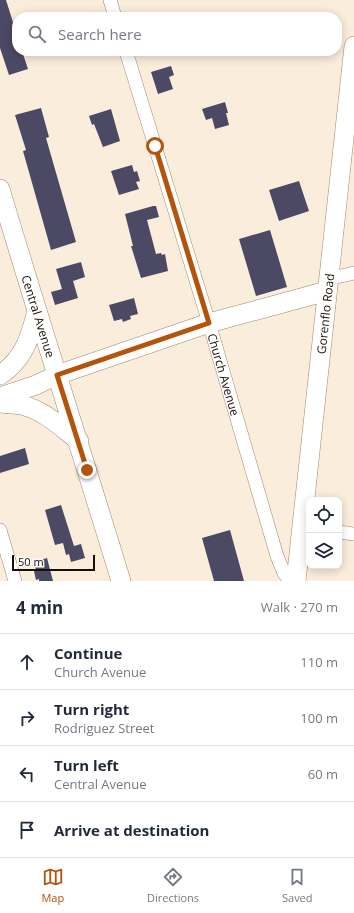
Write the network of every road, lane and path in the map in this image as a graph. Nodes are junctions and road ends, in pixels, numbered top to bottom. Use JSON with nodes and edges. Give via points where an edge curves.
{"nodes":[{"id":1,"x":110,"y":0,"type":"edge"},
{"id":2,"x":114,"y":12,"type":"edge"},
{"id":3,"x":354,"y":46,"type":"edge"},
{"id":4,"x":128,"y":56,"type":"edge"},
{"id":5,"x":0,"y":189,"type":"edge"},
{"id":6,"x":354,"y":273,"type":"edge"},
{"id":7,"x":328,"y":285,"type":"junction"},
{"id":8,"x":37,"y":311,"type":"junction"},
{"id":9,"x":209,"y":323,"type":"junction"},
{"id":10,"x":0,"y":375,"type":"edge"},
{"id":11,"x":57,"y":375,"type":"junction"},
{"id":12,"x":0,"y":381,"type":"edge"},
{"id":13,"x":0,"y":397,"type":"edge"},
{"id":14,"x":0,"y":403,"type":"edge"},
{"id":15,"x":79,"y":441,"type":"junction"},
{"id":16,"x":308,"y":497,"type":"edge"},
{"id":17,"x":306,"y":524,"type":"edge"},
{"id":18,"x":0,"y":530,"type":"edge"},
{"id":19,"x":342,"y":532,"type":"edge"},
{"id":20,"x":354,"y":534,"type":"edge"},
{"id":21,"x":15,"y":581,"type":"edge"},
{"id":22,"x":120,"y":581,"type":"edge"},
{"id":23,"x":290,"y":581,"type":"edge"},
{"id":24,"x":296,"y":581,"type":"edge"}],
"edges":[{"from":1,"to":2,"type":"street"},
{"from":3,"to":7,"type":"main road","name":"Gorenflo Road"},
{"from":4,"to":9,"type":"street","name":"Church Avenue"},
{"from":5,"to":8,"type":"main road","name":"Central Avenue"},
{"from":6,"to":7,"type":"street"},
{"from":7,"to":9,"type":"main road"},
{"from":7,"to":16,"type":"main road","name":"Gorenflo Road"},
{"from":8,"to":10,"type":"main road","via":[[31,336],[21,354],[11,368]]},
{"from":8,"to":11,"type":"main road","name":"Central Avenue"},
{"from":9,"to":11,"type":"main road"},
{"from":9,"to":23,"type":"street","name":"Church Avenue","via":[[277,556]]},
{"from":11,"to":12,"type":"main road","via":[[26,375]]},
{"from":11,"to":13,"type":"main road"},
{"from":11,"to":15,"type":"main road","name":"Central Avenue"},
{"from":14,"to":15,"type":"main road","via":[[33,408]]},
{"from":15,"to":22,"type":"main road","name":"Central Avenue"},
{"from":17,"to":24,"type":"main road","name":"Gorenflo Road"},
{"from":18,"to":21,"type":"street"},
{"from":19,"to":20,"type":"street"}]}
